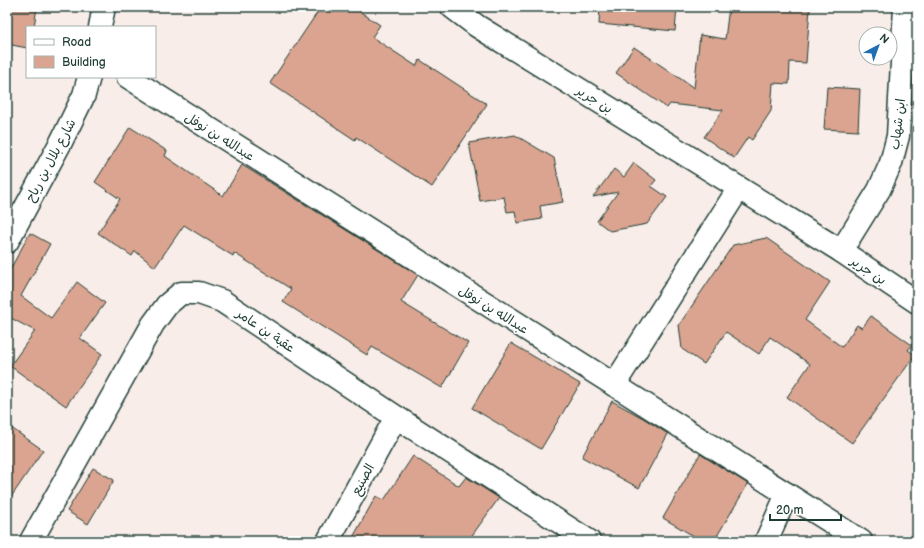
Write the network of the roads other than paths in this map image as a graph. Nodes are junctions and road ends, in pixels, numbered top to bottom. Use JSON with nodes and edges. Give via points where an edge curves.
{"nodes":[{"id":1,"x":104,"y":7,"type":"edge"},
{"id":2,"x":452,"y":7,"type":"edge"},
{"id":3,"x":905,"y":7,"type":"edge"},
{"id":4,"x":100,"y":26,"type":"edge"},
{"id":5,"x":89,"y":78,"type":"edge"},
{"id":6,"x":130,"y":78,"type":"edge"},
{"id":7,"x":739,"y":188,"type":"junction"},
{"id":8,"x":7,"y":242,"type":"edge"},
{"id":9,"x":841,"y":251,"type":"junction"},
{"id":10,"x":917,"y":302,"type":"edge"},
{"id":11,"x":614,"y":385,"type":"junction"},
{"id":12,"x":396,"y":417,"type":"junction"},
{"id":13,"x":786,"y":494,"type":"junction"},
{"id":14,"x":31,"y":541,"type":"edge"},
{"id":15,"x":328,"y":541,"type":"edge"},
{"id":16,"x":589,"y":541,"type":"edge"},
{"id":17,"x":766,"y":541,"type":"edge"},
{"id":18,"x":861,"y":541,"type":"edge"}],
"edges":[{"from":1,"to":4,"type":"street"},
{"from":2,"to":7,"type":"street","name":"بن جرير","via":[[477,26]]},
{"from":3,"to":9,"type":"street","name":"ابن شهاب","via":[[898,136],[891,163],[879,190]]},
{"from":5,"to":8,"type":"street","name":"شارع بلال بن رباح","via":[[84,95],[61,142]]},
{"from":6,"to":11,"type":"street","name":"عبدالله بن نوفل"},
{"from":7,"to":9,"type":"street","name":"بن جرير"},
{"from":7,"to":11,"type":"street"},
{"from":9,"to":10,"type":"street","name":"بن جرير"},
{"from":11,"to":13,"type":"street","name":"عبدالله بن نوفل"},
{"from":12,"to":14,"type":"street","name":"عقبة بن عامر","via":[[222,301],[199,293],[181,293],[167,305],[153,324]]},
{"from":12,"to":15,"type":"street","name":"الصنيع"},
{"from":12,"to":16,"type":"street","name":"عقبة بن عامر"},
{"from":13,"to":17,"type":"street"},
{"from":13,"to":18,"type":"street","name":"عبدالله بن نوفل"}]}
